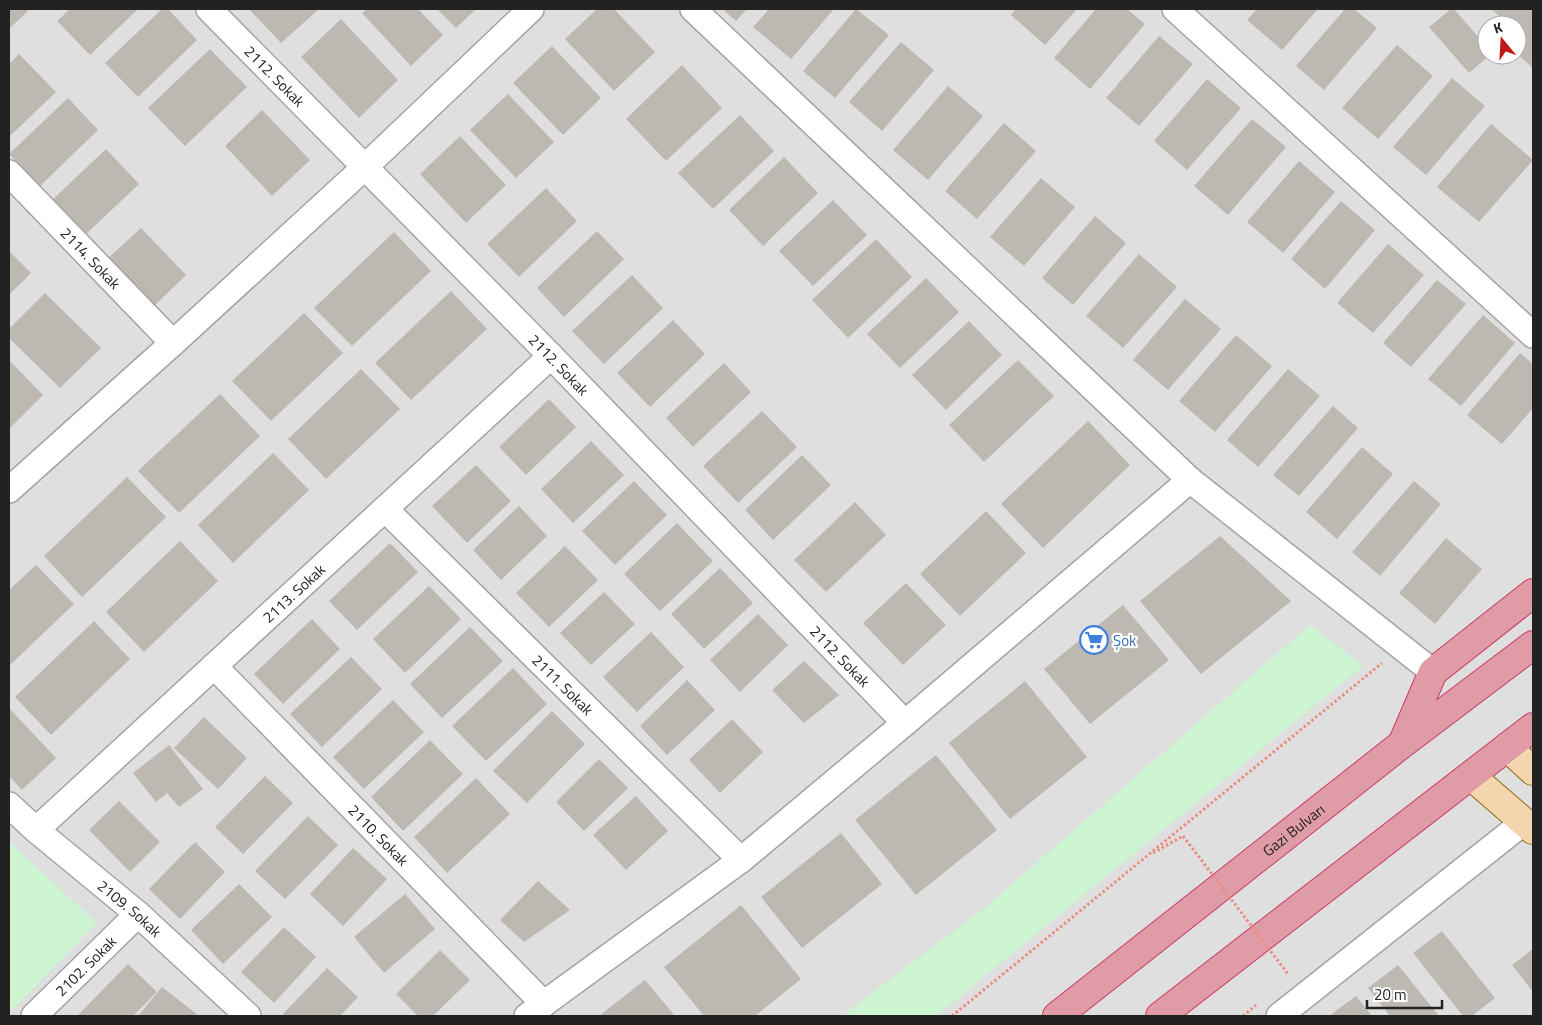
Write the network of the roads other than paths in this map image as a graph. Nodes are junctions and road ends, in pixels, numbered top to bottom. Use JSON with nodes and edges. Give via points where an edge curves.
{"nodes":[{"id":1,"x":209,"y":9,"type":"edge"},
{"id":2,"x":531,"y":9,"type":"edge"},
{"id":3,"x":693,"y":9,"type":"edge"},
{"id":4,"x":1175,"y":9,"type":"edge"},
{"id":5,"x":365,"y":166,"type":"junction"},
{"id":6,"x":9,"y":173,"type":"edge"},
{"id":7,"x":1533,"y":336,"type":"edge"},
{"id":8,"x":173,"y":343,"type":"junction"},
{"id":9,"x":551,"y":356,"type":"junction"},
{"id":10,"x":1190,"y":480,"type":"junction"},
{"id":11,"x":9,"y":490,"type":"edge"},
{"id":12,"x":385,"y":509,"type":"junction"},
{"id":13,"x":1533,"y":593,"type":"edge"},
{"id":14,"x":1533,"y":645,"type":"edge"},
{"id":15,"x":214,"y":666,"type":"junction"},
{"id":16,"x":1433,"y":672,"type":"junction"},
{"id":17,"x":905,"y":722,"type":"junction"},
{"id":18,"x":1533,"y":727,"type":"edge"},
{"id":19,"x":1402,"y":744,"type":"junction"},
{"id":20,"x":1507,"y":747,"type":"junction"},
{"id":21,"x":1533,"y":771,"type":"edge"},
{"id":22,"x":1471,"y":776,"type":"junction"},
{"id":23,"x":9,"y":805,"type":"edge"},
{"id":24,"x":1528,"y":826,"type":"edge"},
{"id":25,"x":36,"y":830,"type":"junction"},
{"id":26,"x":741,"y":860,"type":"junction"},
{"id":27,"x":138,"y":914,"type":"junction"},
{"id":28,"x":536,"y":1010,"type":"edge"},
{"id":29,"x":34,"y":1016,"type":"edge"},
{"id":30,"x":248,"y":1016,"type":"edge"},
{"id":31,"x":1057,"y":1016,"type":"edge"},
{"id":32,"x":1160,"y":1016,"type":"edge"},
{"id":33,"x":1278,"y":1016,"type":"edge"}],
"edges":[{"from":1,"to":5,"type":"street","name":"2112. Sokak"},
{"from":2,"to":5,"type":"street"},
{"from":3,"to":10,"type":"street"},
{"from":4,"to":7,"type":"street"},
{"from":5,"to":8,"type":"street"},
{"from":5,"to":9,"type":"street","name":"2112. Sokak"},
{"from":6,"to":8,"type":"street","name":"2114. Sokak"},
{"from":8,"to":11,"type":"street"},
{"from":9,"to":12,"type":"street","name":"2113. Sokak"},
{"from":9,"to":17,"type":"street","name":"2112. Sokak"},
{"from":10,"to":16,"type":"street"},
{"from":10,"to":17,"type":"street"},
{"from":12,"to":15,"type":"street","name":"2113. Sokak"},
{"from":12,"to":26,"type":"street","name":"2111. Sokak"},
{"from":13,"to":16,"type":"highway"},
{"from":14,"to":19,"type":"highway","name":"Gazi Bulvarı"},
{"from":15,"to":25,"type":"street","name":"2113. Sokak"},
{"from":15,"to":28,"type":"street","name":"2110. Sokak"},
{"from":16,"to":19,"type":"highway"},
{"from":17,"to":26,"type":"street"},
{"from":18,"to":20,"type":"highway"},
{"from":19,"to":31,"type":"highway","name":"Gazi Bulvarı"},
{"from":20,"to":21,"type":"main road"},
{"from":20,"to":22,"type":"highway"},
{"from":22,"to":24,"type":"main road"},
{"from":22,"to":32,"type":"highway"},
{"from":23,"to":25,"type":"street","name":"2109. Sokak"},
{"from":24,"to":33,"type":"street"},
{"from":25,"to":27,"type":"street","name":"2109. Sokak"},
{"from":26,"to":28,"type":"street"},
{"from":27,"to":29,"type":"street","name":"2102. Sokak"},
{"from":27,"to":30,"type":"street","name":"2109. Sokak"}]}
